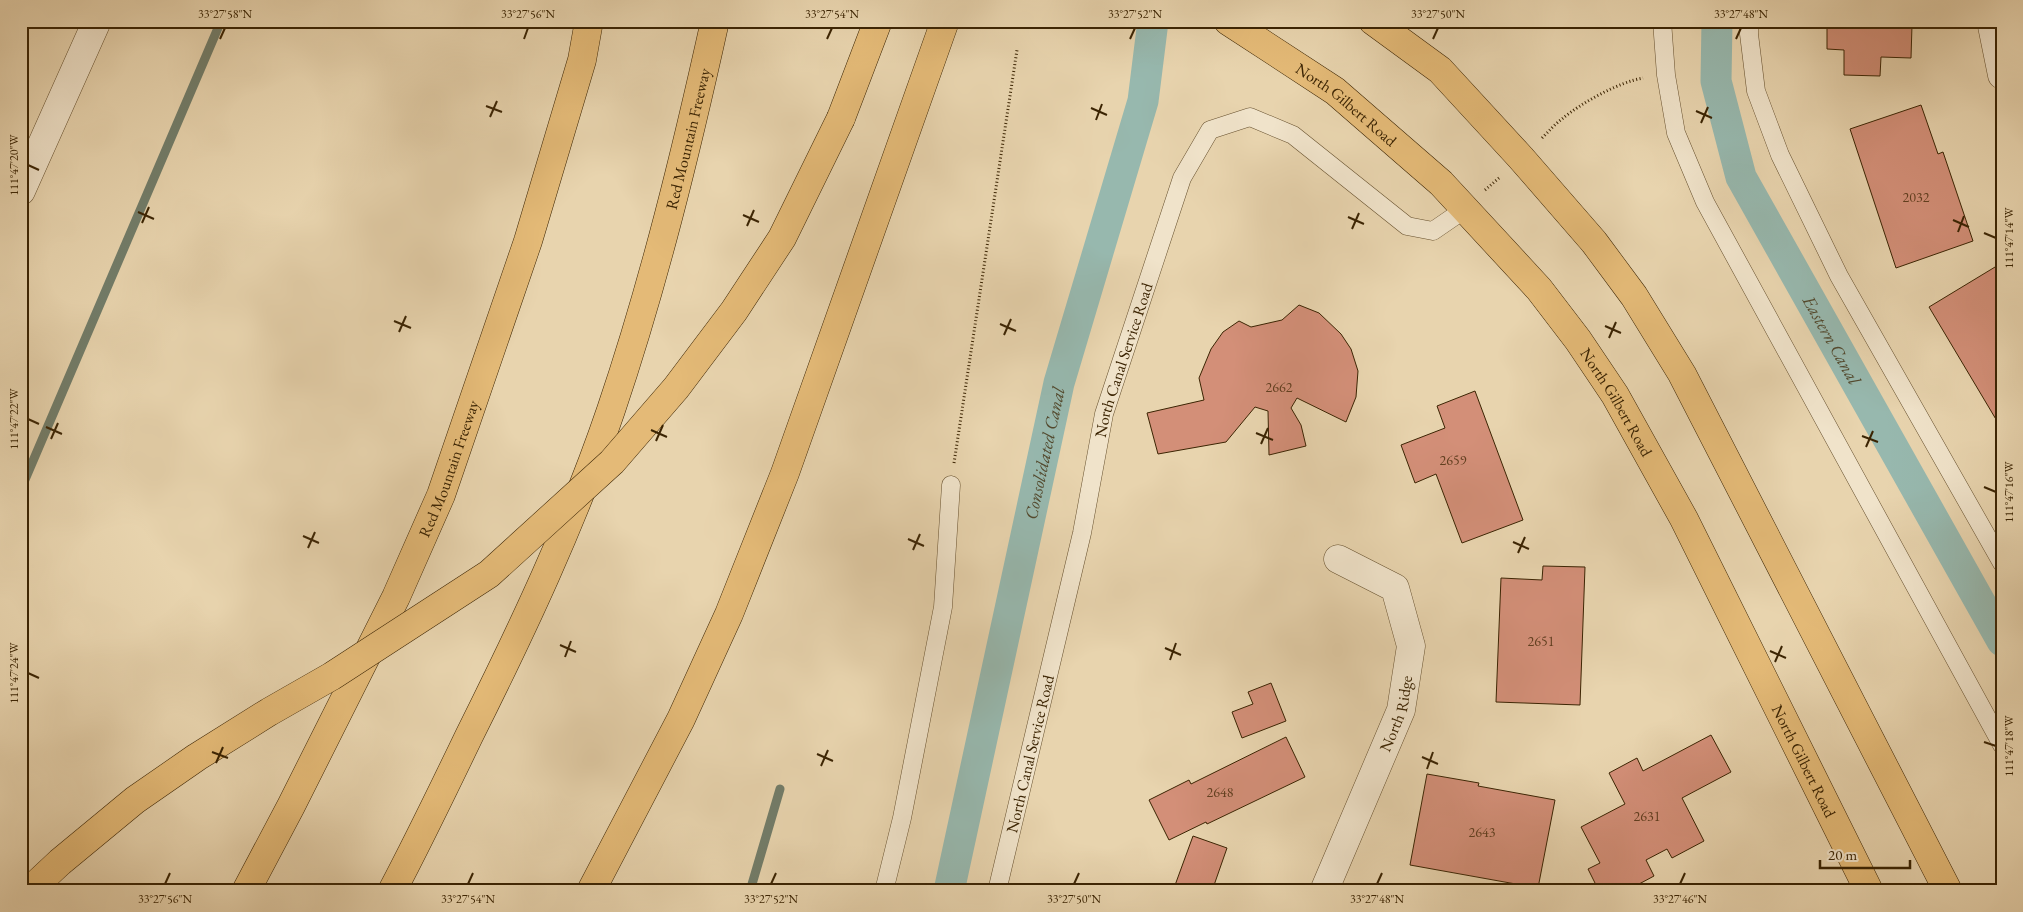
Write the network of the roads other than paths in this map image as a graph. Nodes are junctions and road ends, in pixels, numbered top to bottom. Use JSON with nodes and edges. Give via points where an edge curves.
{"nodes":[{"id":1,"x":97,"y":21,"type":"edge"},
{"id":2,"x":589,"y":21,"type":"edge"},
{"id":3,"x":715,"y":21,"type":"edge"},
{"id":4,"x":878,"y":21,"type":"edge"},
{"id":5,"x":945,"y":21,"type":"edge"},
{"id":6,"x":1373,"y":21,"type":"edge"},
{"id":7,"x":1662,"y":21,"type":"edge"},
{"id":8,"x":1749,"y":21,"type":"edge"},
{"id":9,"x":1991,"y":21,"type":"edge"},
{"id":10,"x":1234,"y":25,"type":"edge"},
{"id":11,"x":2002,"y":75,"type":"edge"},
{"id":12,"x":21,"y":191,"type":"edge"},
{"id":13,"x":1465,"y":209,"type":"junction"},
{"id":14,"x":951,"y":485,"type":"road end"},
{"id":15,"x":1338,"y":559,"type":"dead end"},
{"id":16,"x":2002,"y":563,"type":"edge"},
{"id":17,"x":2002,"y":745,"type":"edge"},
{"id":18,"x":29,"y":891,"type":"edge"},
{"id":19,"x":246,"y":891,"type":"edge"},
{"id":20,"x":392,"y":891,"type":"edge"},
{"id":21,"x":591,"y":891,"type":"edge"},
{"id":22,"x":884,"y":891,"type":"edge"},
{"id":23,"x":996,"y":891,"type":"edge"},
{"id":24,"x":1324,"y":891,"type":"edge"},
{"id":25,"x":1869,"y":891,"type":"edge"},
{"id":26,"x":1948,"y":891,"type":"edge"}],
"edges":[{"from":1,"to":12,"type":"street"},
{"from":2,"to":19,"type":"main road","name":"Red Mountain Freeway","via":[[582,60],[528,241],[440,495],[391,606]]},
{"from":3,"to":20,"type":"main road","name":"Red Mountain Freeway","via":[[651,283],[610,411],[519,636]]},
{"from":4,"to":18,"type":"main road","bridge":true,"via":[[840,118],[782,238],[734,311],[676,388],[612,462],[488,574],[135,800]]},
{"from":5,"to":21,"type":"main road","via":[[785,473],[729,614],[681,718]]},
{"from":6,"to":26,"type":"main road","via":[[1440,70],[1594,242],[1634,296],[1682,374]]},
{"from":7,"to":17,"type":"lane","via":[[1666,75],[1676,133],[1705,202]]},
{"from":8,"to":16,"type":"lane","via":[[1756,91],[1780,155],[1839,276]]},
{"from":9,"to":11,"type":"street"},
{"from":10,"to":13,"type":"main road","name":"North Gilbert Road","via":[[1335,91],[1441,183]]},
{"from":13,"to":23,"type":"lane","name":"North Canal Service Road","via":[[1433,231],[1408,226],[1292,135],[1250,117],[1210,130],[1182,178],[1104,414],[1082,533]]},
{"from":13,"to":25,"type":"main road","name":"North Gilbert Road","via":[[1539,289],[1615,395],[1689,528]]},
{"from":14,"to":22,"type":"lane","via":[[943,607],[902,818]]},
{"from":15,"to":24,"type":"street","name":"North Ridge","via":[[1395,588],[1411,646],[1401,710]]}]}
